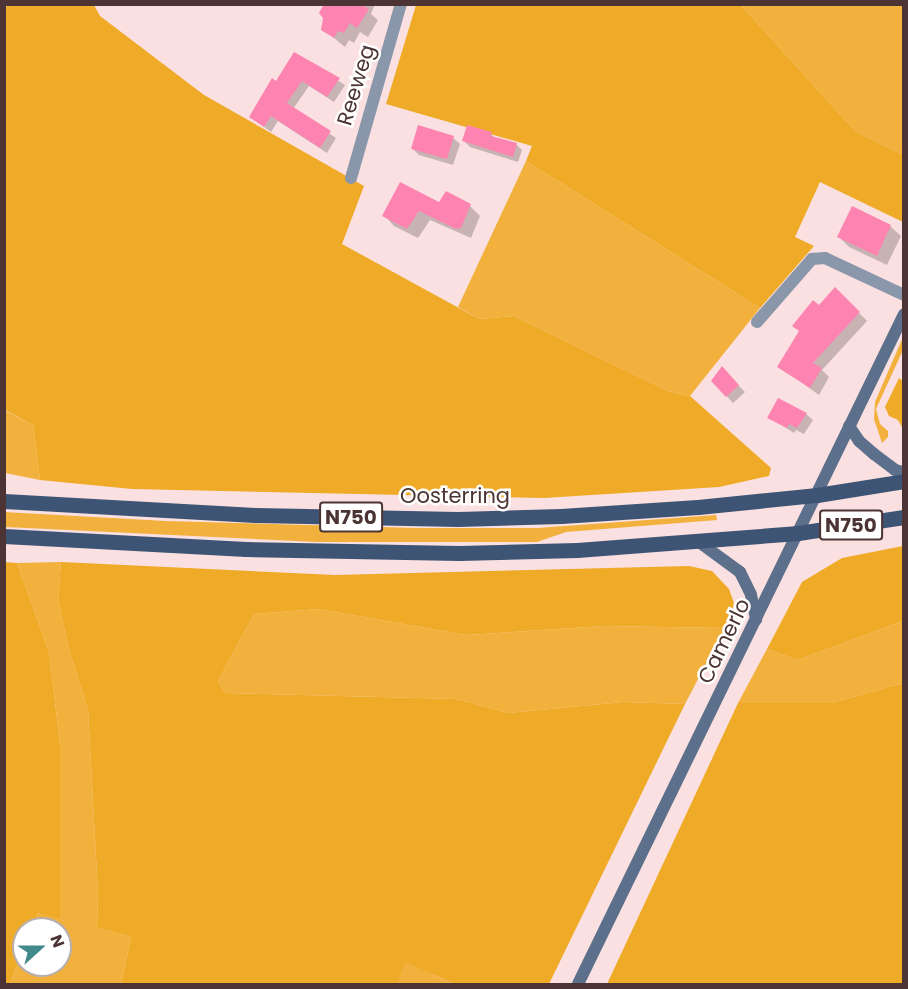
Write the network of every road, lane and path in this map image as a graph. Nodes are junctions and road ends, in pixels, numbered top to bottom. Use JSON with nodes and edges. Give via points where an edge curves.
{"nodes":[{"id":1,"x":401,"y":4,"type":"edge"},
{"id":2,"x":351,"y":178,"type":"dead end"},
{"id":3,"x":903,"y":295,"type":"edge"},
{"id":4,"x":903,"y":314,"type":"edge"},
{"id":5,"x":757,"y":322,"type":"dead end"},
{"id":6,"x":849,"y":426,"type":"junction"},
{"id":7,"x":903,"y":472,"type":"edge"},
{"id":8,"x":903,"y":481,"type":"edge"},
{"id":9,"x":817,"y":495,"type":"junction"},
{"id":10,"x":4,"y":501,"type":"edge"},
{"id":11,"x":903,"y":517,"type":"edge"},
{"id":12,"x":798,"y":533,"type":"junction"},
{"id":13,"x":4,"y":536,"type":"edge"},
{"id":14,"x":699,"y":542,"type":"junction"},
{"id":15,"x":756,"y":619,"type":"junction"},
{"id":16,"x":578,"y":984,"type":"edge"}],
"edges":[{"from":1,"to":2,"type":"street","name":"Reeweg"},
{"from":3,"to":5,"type":"street","via":[[825,258],[812,259]]},
{"from":4,"to":6,"type":"main road","name":"Camerlo"},
{"from":6,"to":7,"type":"main road","via":[[874,454]]},
{"from":6,"to":9,"type":"main road","name":"Camerlo"},
{"from":8,"to":9,"type":"main road","name":"Oosterring","number":"N750"},
{"from":9,"to":10,"type":"main road","name":"Oosterring","number":"N750","via":[[630,512],[458,519],[231,514]]},
{"from":9,"to":12,"type":"main road","name":"Camerlo"},
{"from":11,"to":12,"type":"main road","number":"N750"},
{"from":12,"to":14,"type":"main road","number":"N750"},
{"from":12,"to":15,"type":"main road","name":"Camerlo"},
{"from":13,"to":14,"type":"main road","number":"N750","via":[[246,549],[459,553]]},
{"from":14,"to":15,"type":"main road","via":[[740,572],[751,595]]},
{"from":15,"to":16,"type":"main road","name":"Camerlo"}]}
